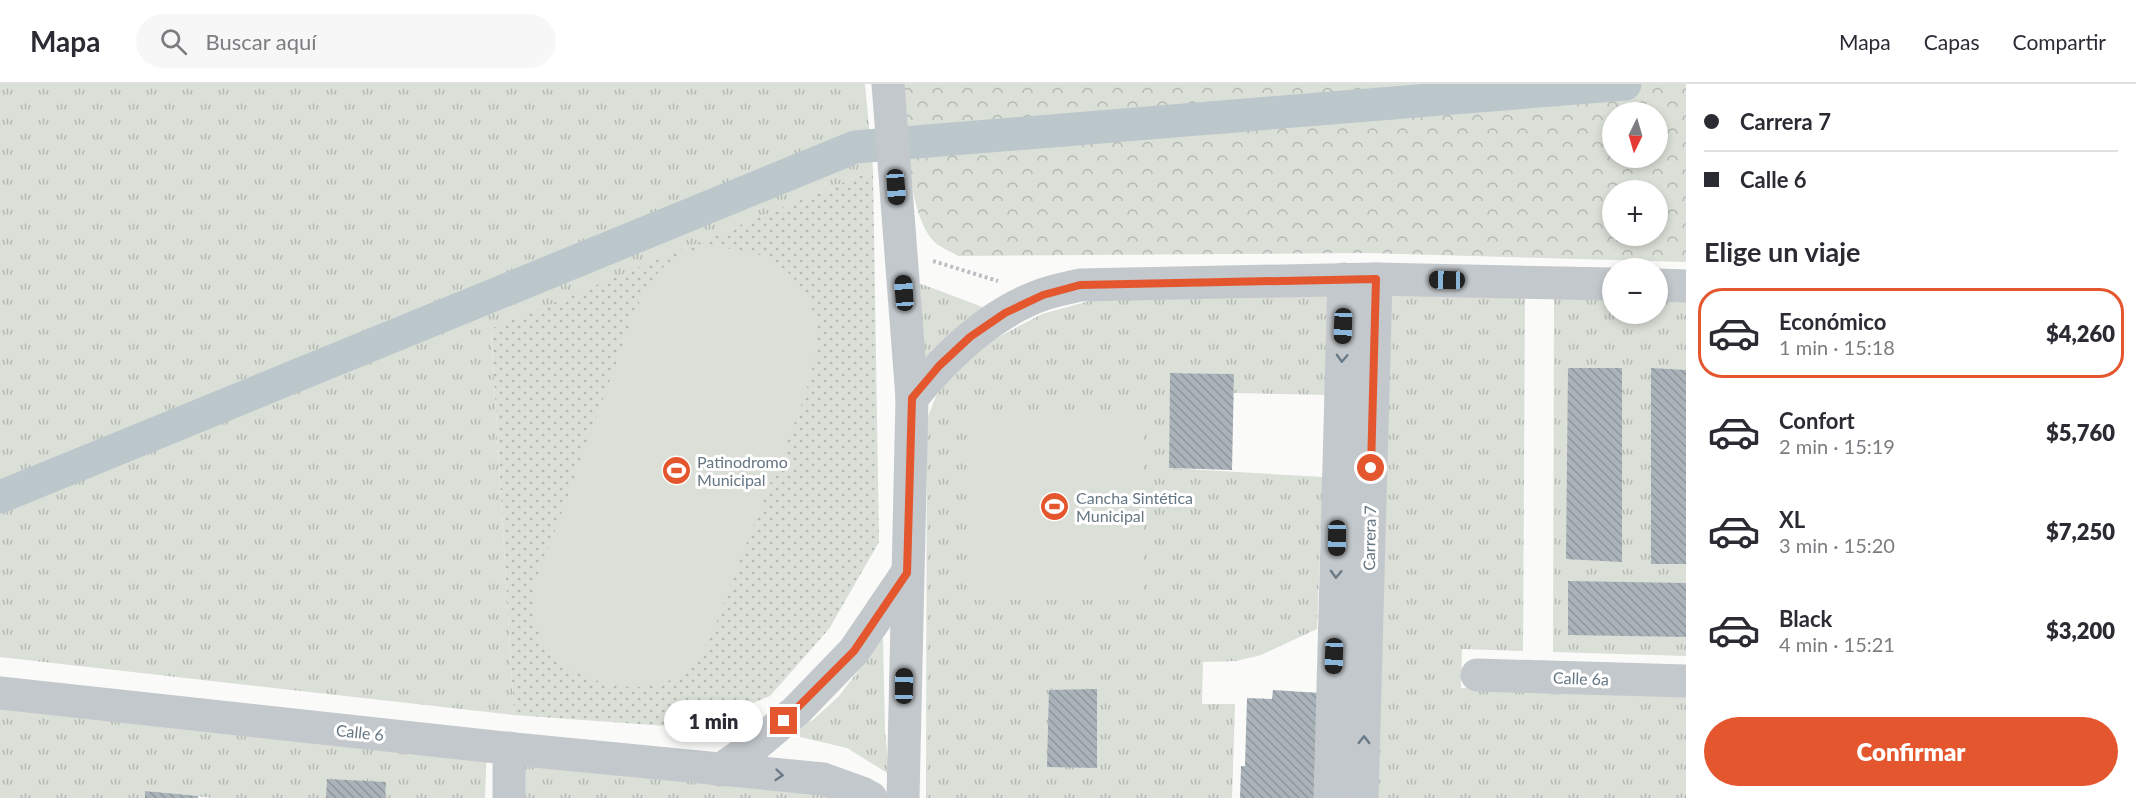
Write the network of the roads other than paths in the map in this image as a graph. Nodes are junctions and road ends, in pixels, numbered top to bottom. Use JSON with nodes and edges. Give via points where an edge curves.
{"nodes":[{"id":1,"x":888,"y":84,"type":"edge"},
{"id":2,"x":1360,"y":279,"type":"junction"},
{"id":3,"x":1602,"y":284,"type":"edge"},
{"id":4,"x":1668,"y":285,"type":"edge"},
{"id":5,"x":1686,"y":286,"type":"edge"},
{"id":6,"x":912,"y":398,"type":"junction"},
{"id":7,"x":907,"y":573,"type":"junction"},
{"id":8,"x":1477,"y":675,"type":"dead end"},
{"id":9,"x":1686,"y":681,"type":"edge"},
{"id":10,"x":0,"y":693,"type":"edge"},
{"id":11,"x":509,"y":748,"type":"junction"},
{"id":12,"x":720,"y":770,"type":"junction"},
{"id":13,"x":508,"y":798,"type":"edge"},
{"id":14,"x":871,"y":798,"type":"edge"},
{"id":15,"x":903,"y":798,"type":"edge"},
{"id":16,"x":1330,"y":798,"type":"edge"},
{"id":17,"x":1362,"y":798,"type":"edge"}],
"edges":[{"from":1,"to":6,"type":"street"},
{"from":2,"to":3,"type":"street"},
{"from":2,"to":6,"type":"street","via":[[1080,285],[1043,295],[1005,313],[970,337]]},
{"from":2,"to":16,"type":"street","name":"Carrera 7","one_way":true},
{"from":17,"to":2,"type":"street","name":"Carrera 7","one_way":true},
{"from":4,"to":5,"type":"street"},
{"from":6,"to":7,"type":"street"},
{"from":7,"to":12,"type":"street","via":[[854,651],[797,710]]},
{"from":7,"to":15,"type":"street"},
{"from":8,"to":9,"type":"street","name":"Calle 6a"},
{"from":10,"to":11,"type":"street","name":"Calle 6"},
{"from":11,"to":12,"type":"street","name":"Calle 6"},
{"from":11,"to":13,"type":"street"},
{"from":12,"to":14,"type":"street","name":"Calle 6","one_way":true,"via":[[823,779]]}]}
